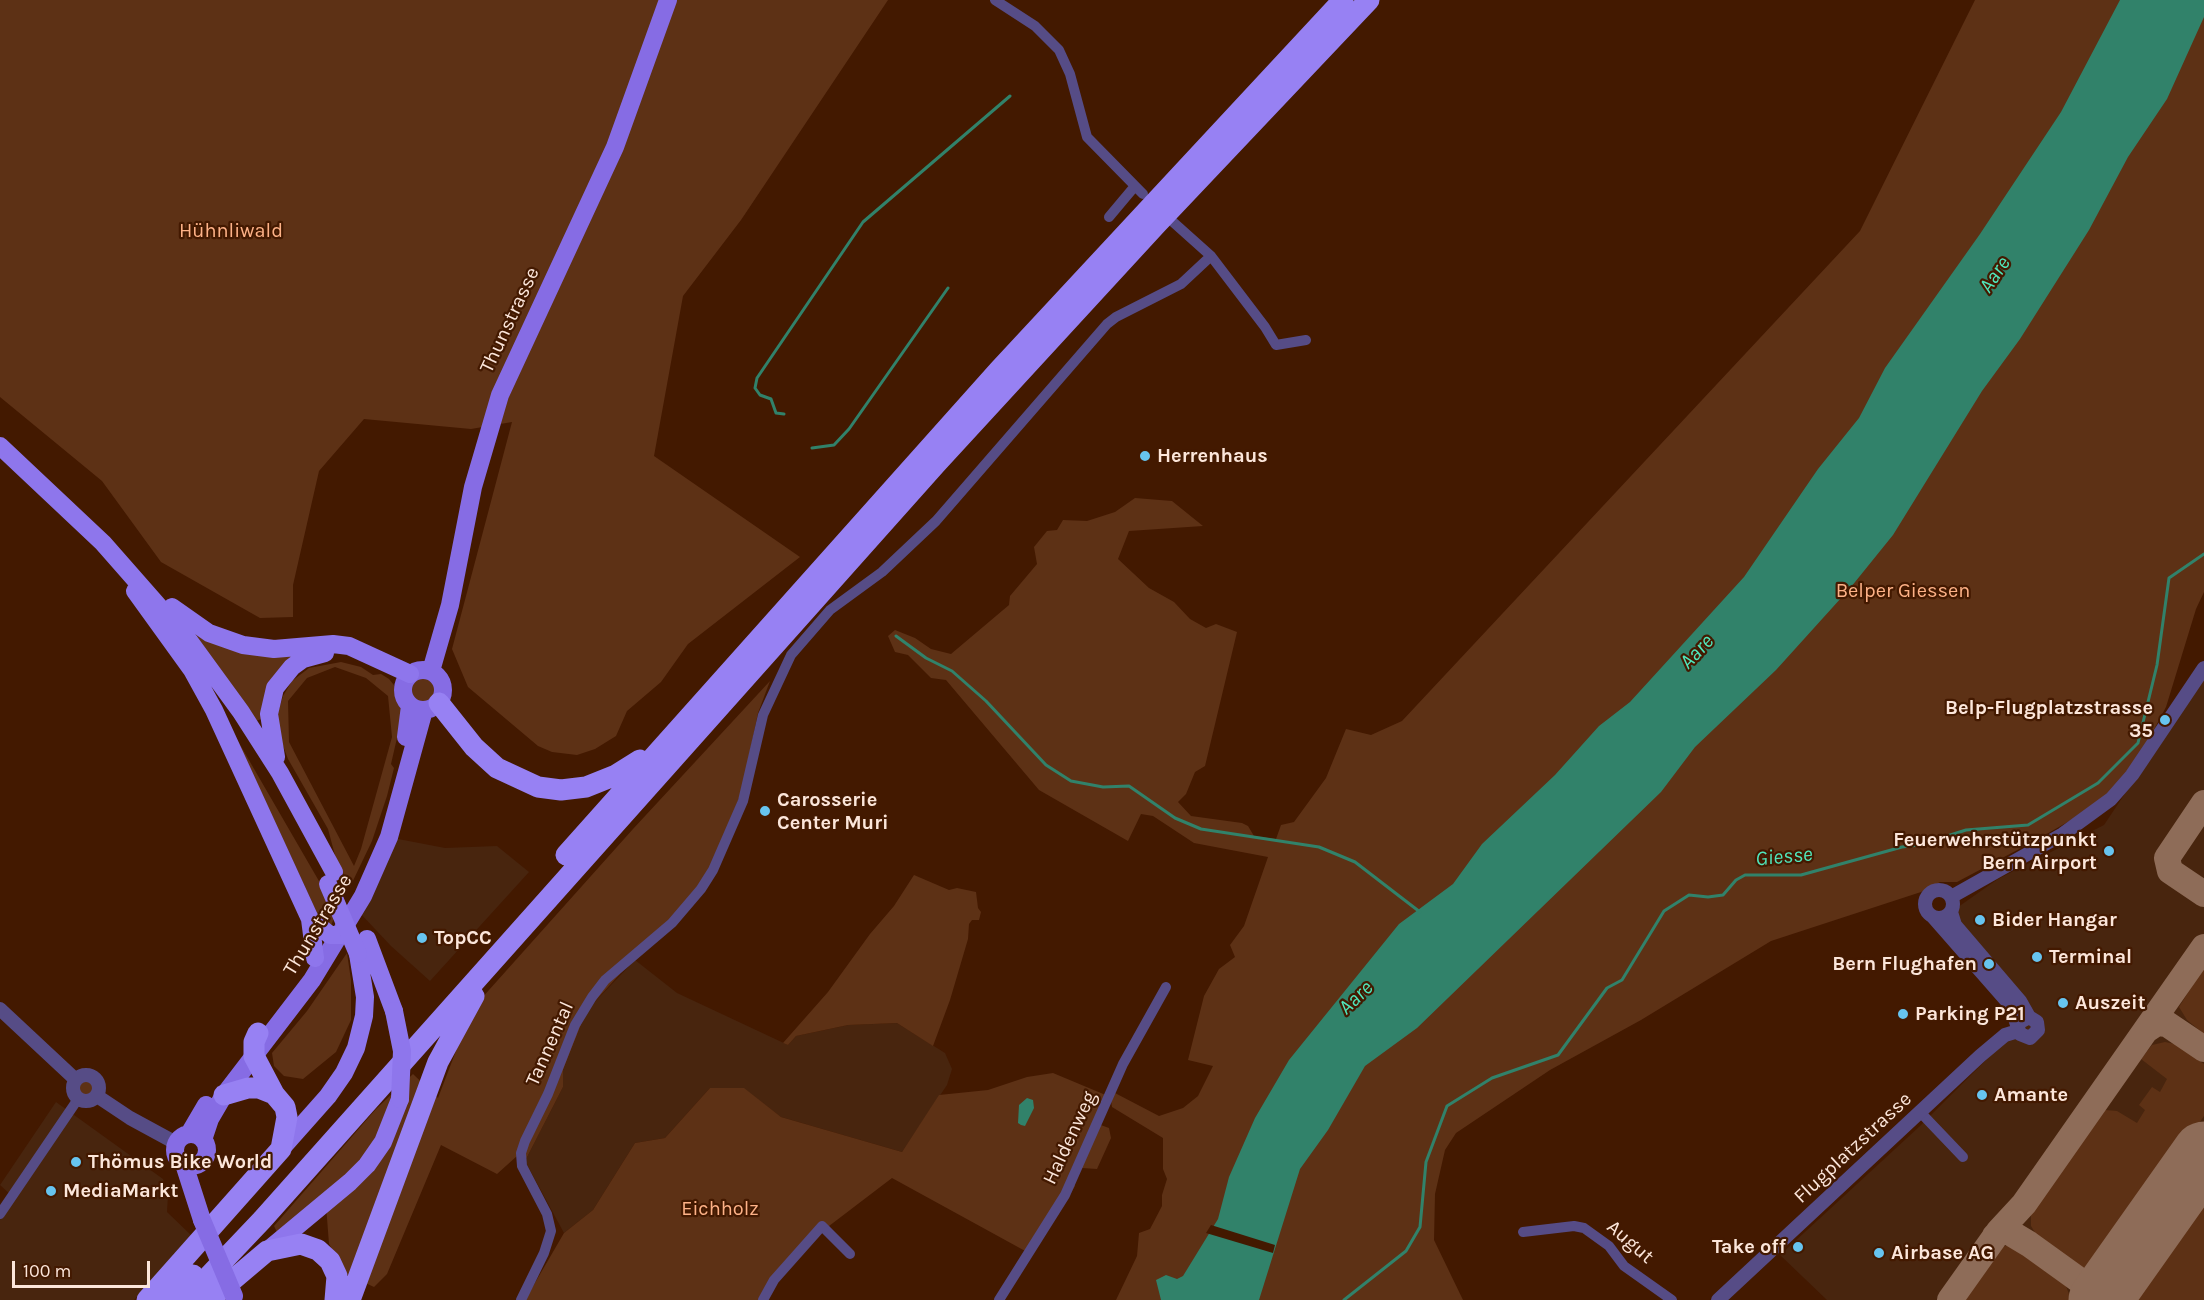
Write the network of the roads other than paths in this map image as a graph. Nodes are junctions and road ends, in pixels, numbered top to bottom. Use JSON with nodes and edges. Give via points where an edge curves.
{"nodes":[{"id":1,"x":668,"y":0,"type":"edge"},
{"id":2,"x":994,"y":0,"type":"edge"},
{"id":3,"x":1343,"y":0,"type":"edge"},
{"id":4,"x":1369,"y":0,"type":"edge"},
{"id":5,"x":1135,"y":186,"type":"junction"},
{"id":6,"x":1143,"y":194,"type":"dead end"},
{"id":7,"x":1109,"y":217,"type":"dead end"},
{"id":8,"x":1173,"y":222,"type":"dead end"},
{"id":9,"x":1210,"y":256,"type":"junction"},
{"id":10,"x":1306,"y":340,"type":"dead end"},
{"id":11,"x":0,"y":446,"type":"edge"},
{"id":12,"x":0,"y":456,"type":"edge"},
{"id":13,"x":103,"y":543,"type":"junction"},
{"id":14,"x":130,"y":582,"type":"junction"},
{"id":15,"x":2204,"y":668,"type":"edge"},
{"id":16,"x":431,"y":671,"type":"junction"},
{"id":17,"x":406,"y":680,"type":"junction"},
{"id":18,"x":424,"y":706,"type":"junction"},
{"id":19,"x":662,"y":746,"type":"junction"},
{"id":20,"x":280,"y":773,"type":"junction"},
{"id":21,"x":331,"y":878,"type":"junction"},
{"id":22,"x":1951,"y":897,"type":"junction"},
{"id":23,"x":1951,"y":912,"type":"junction"},
{"id":24,"x":1933,"y":916,"type":"junction"},
{"id":25,"x":310,"y":919,"type":"junction"},
{"id":26,"x":525,"y":923,"type":"junction"},
{"id":27,"x":336,"y":935,"type":"junction"},
{"id":28,"x":362,"y":946,"type":"junction"},
{"id":29,"x":315,"y":958,"type":"junction"},
{"id":30,"x":1166,"y":987,"type":"dead end"},
{"id":31,"x":0,"y":1009,"type":"edge"},
{"id":32,"x":2022,"y":1024,"type":"junction"},
{"id":33,"x":258,"y":1033,"type":"junction"},
{"id":34,"x":254,"y":1056,"type":"junction"},
{"id":35,"x":76,"y":1080,"type":"junction"},
{"id":36,"x":274,"y":1094,"type":"junction"},
{"id":37,"x":224,"y":1095,"type":"junction"},
{"id":38,"x":97,"y":1096,"type":"junction"},
{"id":39,"x":78,"y":1099,"type":"junction"},
{"id":40,"x":1921,"y":1113,"type":"junction"},
{"id":41,"x":190,"y":1139,"type":"junction"},
{"id":42,"x":281,"y":1149,"type":"junction"},
{"id":43,"x":1963,"y":1156,"type":"dead end"},
{"id":44,"x":191,"y":1164,"type":"junction"},
{"id":45,"x":0,"y":1214,"type":"edge"},
{"id":46,"x":1523,"y":1232,"type":"dead end"},
{"id":47,"x":267,"y":1251,"type":"junction"},
{"id":48,"x":850,"y":1254,"type":"dead end"},
{"id":49,"x":235,"y":1298,"type":"edge"},
{"id":50,"x":147,"y":1300,"type":"edge"},
{"id":51,"x":168,"y":1300,"type":"edge"},
{"id":52,"x":186,"y":1300,"type":"edge"},
{"id":53,"x":209,"y":1300,"type":"edge"},
{"id":54,"x":335,"y":1300,"type":"edge"},
{"id":55,"x":350,"y":1300,"type":"edge"},
{"id":56,"x":521,"y":1300,"type":"edge"},
{"id":57,"x":763,"y":1300,"type":"edge"},
{"id":58,"x":999,"y":1300,"type":"edge"},
{"id":59,"x":1672,"y":1300,"type":"edge"},
{"id":60,"x":1718,"y":1300,"type":"edge"}],
"edges":[{"from":1,"to":16,"type":"main road","name":"Thunstrasse","via":[[615,147],[500,395],[473,487],[450,605]]},
{"from":2,"to":5,"type":"street","via":[[1035,26],[1059,50],[1070,74],[1087,137]]},
{"from":3,"to":19,"type":"highway","via":[[1007,362]]},
{"from":4,"to":26,"type":"highway","via":[[982,414]]},
{"from":5,"to":6,"type":"street"},
{"from":5,"to":7,"type":"street"},
{"from":8,"to":9,"type":"street"},
{"from":9,"to":10,"type":"street","via":[[1276,345]]},
{"from":9,"to":56,"type":"street","name":"Tannental","via":[[1174,288],[1107,324],[922,536],[830,610],[790,655],[761,723],[739,811],[722,852],[701,889],[672,923],[605,980],[592,997],[575,1025],[525,1141],[522,1166],[547,1214],[551,1231]]},
{"from":11,"to":13,"type":"highway"},
{"from":12,"to":14,"type":"highway"},
{"from":13,"to":17,"type":"highway","via":[[114,547],[172,607],[209,633],[259,648],[349,646]]},
{"from":13,"to":20,"type":"highway","via":[[190,642]]},
{"from":14,"to":21,"type":"highway","via":[[219,698]]},
{"from":14,"to":25,"type":"highway","via":[[204,690]]},
{"from":15,"to":22,"type":"street","via":[[2115,795],[2063,834]]},
{"from":16,"to":17,"type":"main road","via":[[420,669]]},
{"from":16,"to":18,"type":"main road","via":[[443,685]]},
{"from":17,"to":18,"type":"main road","via":[[404,697]]},
{"from":17,"to":20,"type":"highway","via":[[347,654],[318,654],[292,667],[275,688],[268,714]]},
{"from":18,"to":19,"type":"highway","via":[[508,776],[538,787],[571,790],[600,783]]},
{"from":18,"to":27,"type":"main road","name":"Thunstrasse","via":[[402,752],[385,817]]},
{"from":19,"to":51,"type":"highway","via":[[251,1212]]},
{"from":20,"to":21,"type":"highway"},
{"from":21,"to":28,"type":"highway"},
{"from":22,"to":23,"type":"street"},
{"from":22,"to":24,"type":"street","via":[[1938,891],[1928,897],[1926,907]]},
{"from":23,"to":24,"type":"street","via":[[1943,917]]},
{"from":23,"to":32,"type":"street","via":[[1955,925],[2020,1001]]},
{"from":24,"to":32,"type":"street"},
{"from":25,"to":27,"type":"highway"},
{"from":25,"to":29,"type":"highway"},
{"from":26,"to":52,"type":"highway","via":[[262,1220]]},
{"from":26,"to":55,"type":"highway","via":[[507,955],[469,1002],[445,1046]]},
{"from":27,"to":29,"type":"main road","name":"Thunstrasse"},
{"from":27,"to":34,"type":"main road","name":"Thunstrasse","via":[[303,993]]},
{"from":28,"to":42,"type":"highway","via":[[365,998],[356,1048],[328,1096]]},
{"from":28,"to":47,"type":"highway","bridge":true,"via":[[394,1011],[402,1051],[400,1099],[383,1142],[367,1165]]},
{"from":29,"to":33,"type":"main road","name":"Thunstrasse"},
{"from":30,"to":58,"type":"street","name":"Haldenweg","via":[[1124,1064],[1065,1195]]},
{"from":31,"to":35,"type":"street"},
{"from":32,"to":40,"type":"street","name":"Flugplatzstrasse","via":[[1980,1056]]},
{"from":33,"to":34,"type":"highway"},
{"from":33,"to":41,"type":"main road","name":"Thunstrasse","via":[[215,1091]]},
{"from":34,"to":36,"type":"highway"},
{"from":34,"to":37,"type":"main road","name":"Thunstrasse"},
{"from":35,"to":38,"type":"street","via":[[87,1075],[94,1078],[99,1084]]},
{"from":35,"to":39,"type":"street","via":[[73,1088]]},
{"from":36,"to":37,"type":"highway","via":[[254,1088]]},
{"from":36,"to":42,"type":"highway","via":[[285,1107],[287,1117]]},
{"from":37,"to":41,"type":"main road","name":"Thunstrasse","via":[[210,1119]]},
{"from":38,"to":39,"type":"street","via":[[90,1101]]},
{"from":38,"to":41,"type":"street","via":[[130,1118]]},
{"from":39,"to":45,"type":"street"},
{"from":40,"to":43,"type":"street"},
{"from":40,"to":60,"type":"street","name":"Flugplatzstrasse"},
{"from":41,"to":44,"type":"main road","via":[[177,1158]]},
{"from":41,"to":44,"type":"main road","via":[[206,1156]]},
{"from":42,"to":50,"type":"highway"},
{"from":44,"to":49,"type":"main road","bridge":true,"via":[[202,1220]]},
{"from":46,"to":59,"type":"street","name":"Augut","via":[[1584,1228],[1609,1246],[1624,1266]]},
{"from":47,"to":53,"type":"highway"},
{"from":47,"to":54,"type":"highway","via":[[301,1244],[318,1250],[335,1269]]},
{"from":48,"to":57,"type":"street","via":[[822,1226],[774,1280]]}]}
